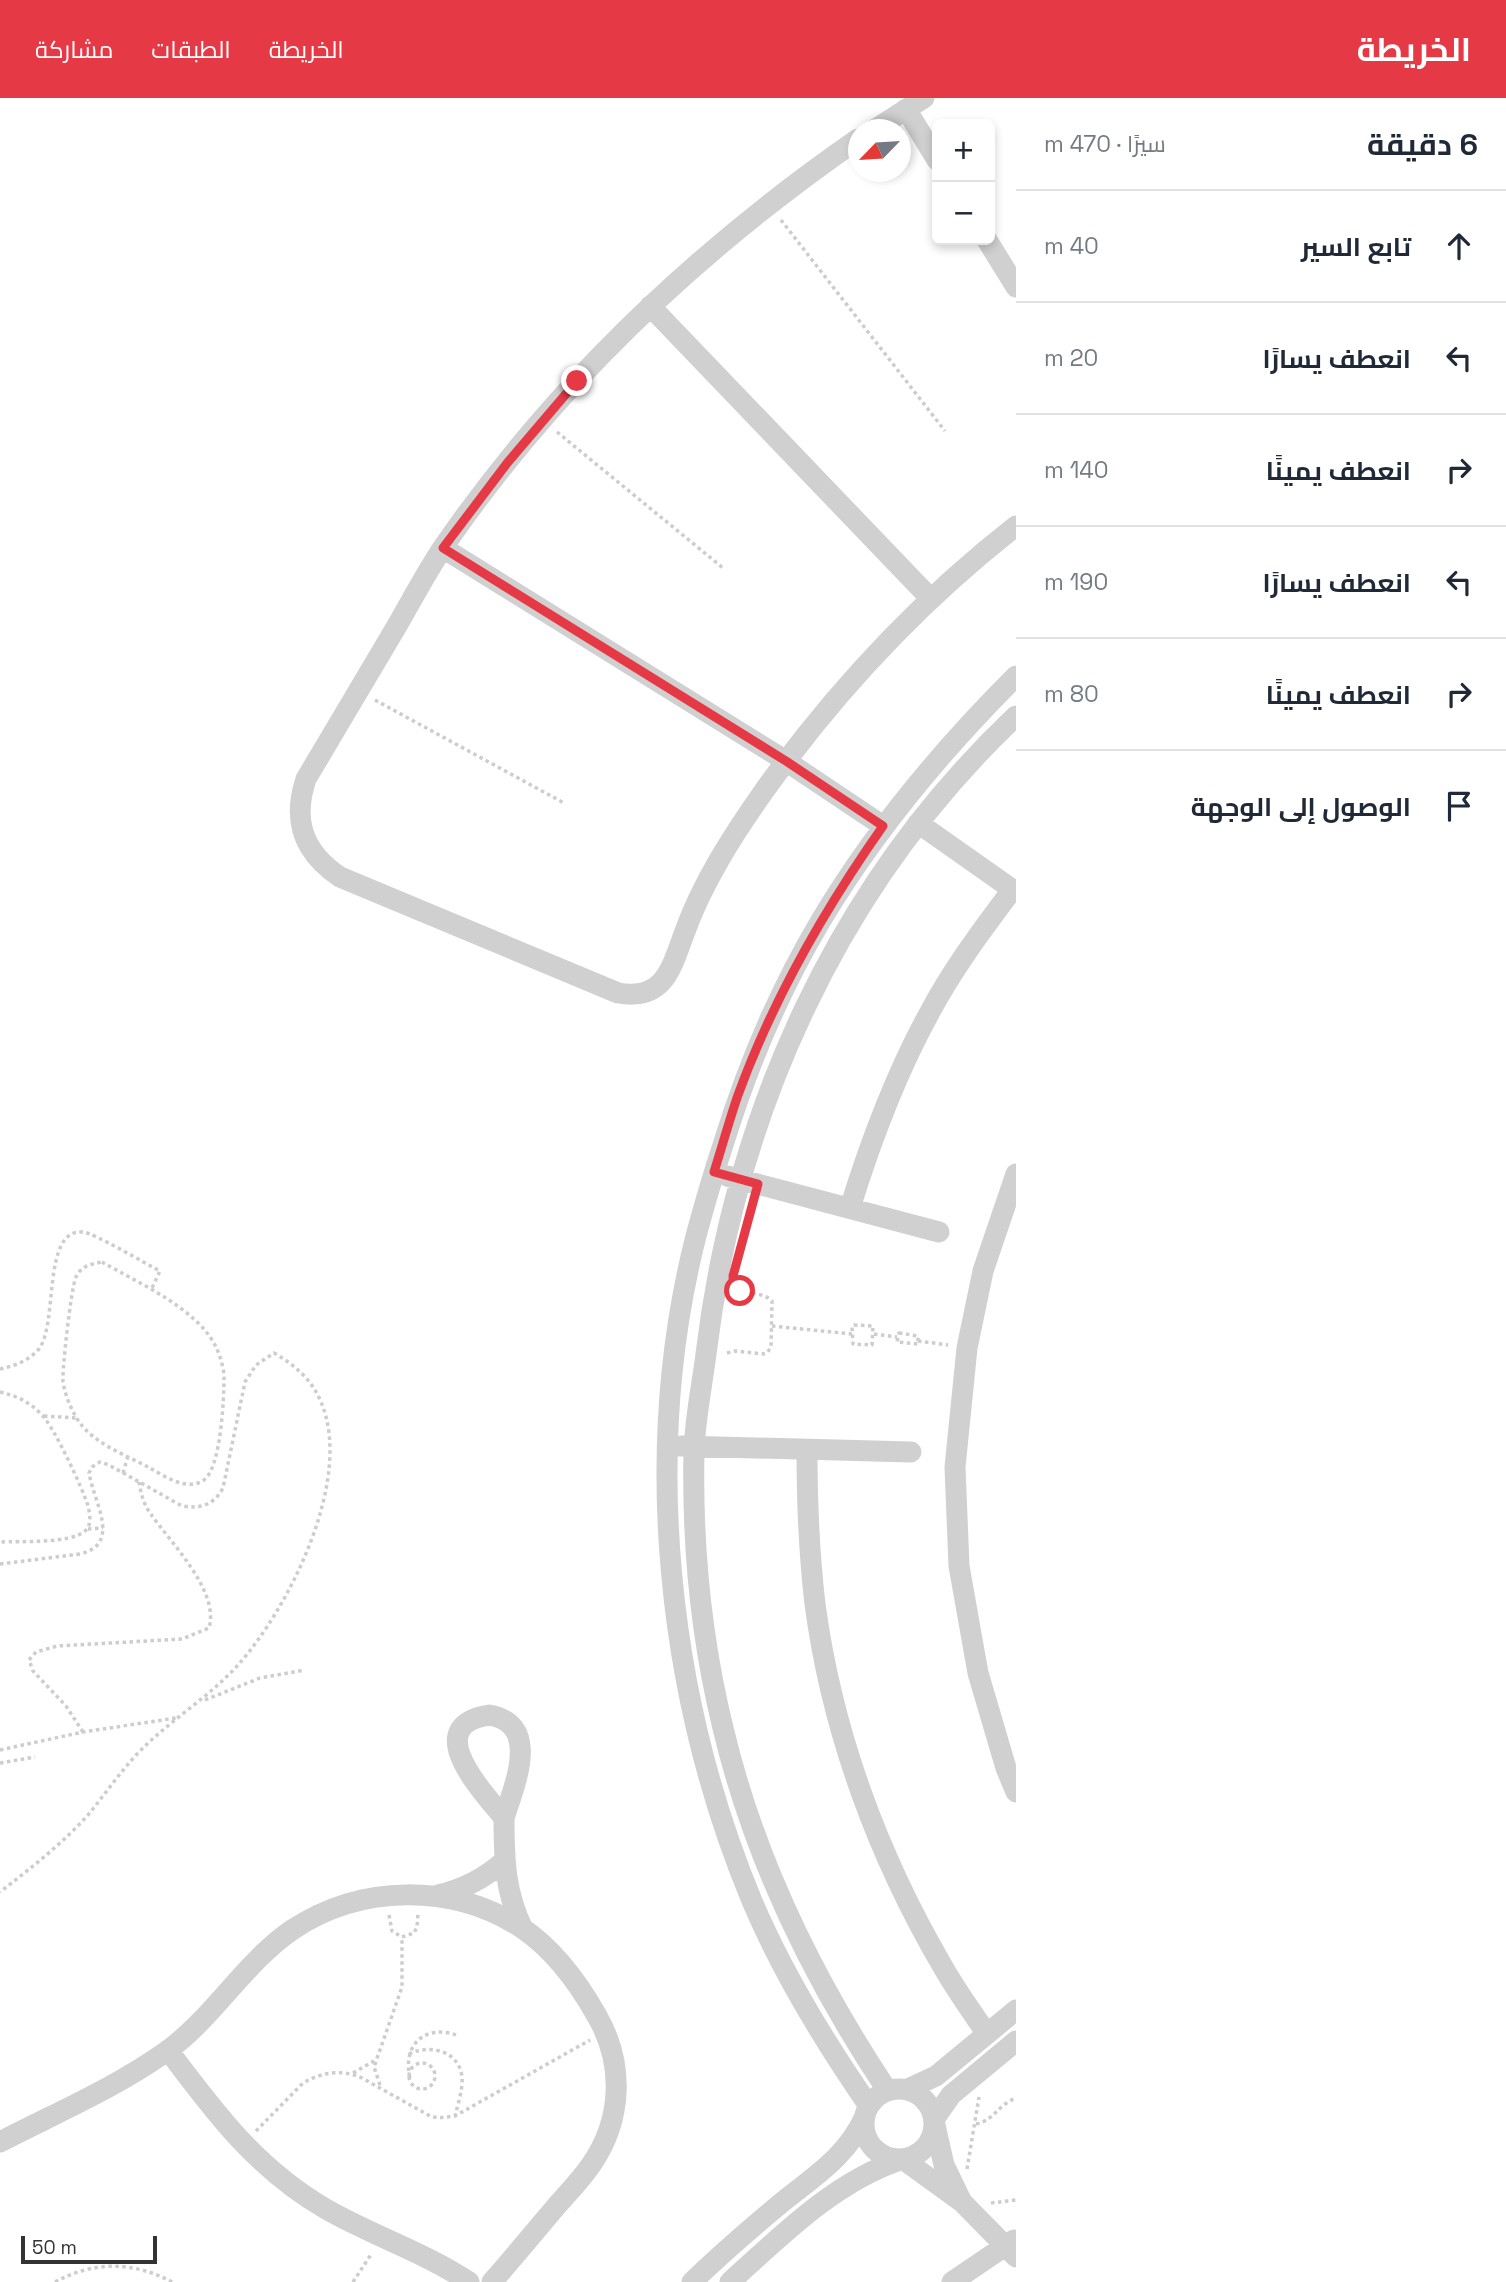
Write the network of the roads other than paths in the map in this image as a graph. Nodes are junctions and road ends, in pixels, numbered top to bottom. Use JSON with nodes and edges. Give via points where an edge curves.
{"nodes":[{"id":1,"x":924,"y":98,"type":"edge"},
{"id":2,"x":906,"y":110,"type":"junction"},
{"id":3,"x":892,"y":119,"type":"edge"},
{"id":4,"x":848,"y":147,"type":"edge"},
{"id":5,"x":932,"y":152,"type":"edge"},
{"id":6,"x":989,"y":245,"type":"edge"},
{"id":7,"x":1016,"y":287,"type":"edge"},
{"id":8,"x":650,"y":306,"type":"junction"},
{"id":9,"x":1016,"y":526,"type":"edge"},
{"id":10,"x":443,"y":548,"type":"junction"},
{"id":11,"x":931,"y":599,"type":"junction"},
{"id":12,"x":1016,"y":676,"type":"edge"},
{"id":13,"x":1016,"y":716,"type":"edge"},
{"id":14,"x":786,"y":761,"type":"junction"},
{"id":15,"x":918,"y":823,"type":"junction"},
{"id":16,"x":883,"y":826,"type":"junction"},
{"id":17,"x":1014,"y":891,"type":"edge"},
{"id":18,"x":714,"y":1172,"type":"junction"},
{"id":19,"x":1016,"y":1174,"type":"edge"},
{"id":20,"x":740,"y":1179,"type":"junction"},
{"id":21,"x":850,"y":1208,"type":"junction"},
{"id":22,"x":939,"y":1231,"type":"dead end"},
{"id":23,"x":669,"y":1445,"type":"junction"},
{"id":24,"x":694,"y":1447,"type":"junction"},
{"id":25,"x":807,"y":1450,"type":"junction"},
{"id":26,"x":911,"y":1452,"type":"dead end"},
{"id":27,"x":1016,"y":1791,"type":"edge"},
{"id":28,"x":504,"y":1818,"type":"dead end"},
{"id":29,"x":504,"y":1861,"type":"junction"},
{"id":30,"x":427,"y":1895,"type":"junction"},
{"id":31,"x":523,"y":1929,"type":"junction"},
{"id":32,"x":1016,"y":2010,"type":"edge"},
{"id":33,"x":987,"y":2034,"type":"junction"},
{"id":34,"x":1016,"y":2041,"type":"edge"},
{"id":35,"x":168,"y":2050,"type":"junction"},
{"id":36,"x":898,"y":2090,"type":"junction"},
{"id":37,"x":867,"y":2111,"type":"junction"},
{"id":38,"x":935,"y":2122,"type":"junction"},
{"id":39,"x":0,"y":2142,"type":"edge"},
{"id":40,"x":902,"y":2160,"type":"junction"},
{"id":41,"x":972,"y":2201,"type":"junction"},
{"id":42,"x":1012,"y":2247,"type":"edge"},
{"id":43,"x":469,"y":2282,"type":"edge"},
{"id":44,"x":492,"y":2282,"type":"edge"},
{"id":45,"x":692,"y":2282,"type":"edge"},
{"id":46,"x":730,"y":2282,"type":"edge"},
{"id":47,"x":952,"y":2282,"type":"edge"}],
"edges":[{"from":1,"to":2,"type":"street"},
{"from":2,"to":3,"type":"street"},
{"from":2,"to":5,"type":"street"},
{"from":4,"to":8,"type":"street","via":[[769,204]]},
{"from":6,"to":7,"type":"street"},
{"from":8,"to":10,"type":"street","via":[[542,420]]},
{"from":8,"to":11,"type":"street"},
{"from":9,"to":11,"type":"street"},
{"from":10,"to":14,"type":"street"},
{"from":10,"to":14,"type":"street","via":[[301,794],[301,827],[315,856],[340,877],[618,993],[645,993],[666,978],[713,872]]},
{"from":11,"to":14,"type":"street","via":[[857,676]]},
{"from":12,"to":16,"type":"street","via":[[968,724]]},
{"from":13,"to":15,"type":"street"},
{"from":14,"to":16,"type":"street"},
{"from":15,"to":17,"type":"street"},
{"from":15,"to":20,"type":"street","via":[[864,899],[818,979],[779,1063]]},
{"from":16,"to":18,"type":"street","via":[[819,923],[783,992],[737,1098]]},
{"from":17,"to":21,"type":"street","via":[[969,948],[909,1051],[872,1139]]},
{"from":18,"to":20,"type":"street"},
{"from":18,"to":23,"type":"street","via":[[682,1307]]},
{"from":19,"to":27,"type":"street","via":[[984,1271],[967,1348],[955,1467],[959,1566],[978,1673]]},
{"from":20,"to":21,"type":"street"},
{"from":20,"to":24,"type":"street","via":[[711,1312]]},
{"from":21,"to":22,"type":"street"},
{"from":23,"to":24,"type":"street"},
{"from":23,"to":37,"type":"street","via":[[677,1621],[714,1793],[749,1892],[778,1956]]},
{"from":24,"to":25,"type":"street"},
{"from":24,"to":36,"type":"street","via":[[696,1561],[703,1618],[738,1784],[800,1944],[832,2004]]},
{"from":25,"to":26,"type":"street"},
{"from":25,"to":33,"type":"street","via":[[808,1528],[816,1605],[849,1757],[907,1900],[944,1969]]},
{"from":28,"to":29,"type":"street"},
{"from":29,"to":30,"type":"street","via":[[479,1881]]},
{"from":29,"to":31,"type":"street","via":[[510,1896]]},
{"from":30,"to":31,"type":"street","via":[[466,1902]]},
{"from":30,"to":35,"type":"street","via":[[388,1895],[321,1913],[265,1953],[195,2028]]},
{"from":31,"to":44,"type":"street","via":[[574,1980],[606,2031],[618,2085],[606,2140],[591,2165]]},
{"from":32,"to":33,"type":"street"},
{"from":33,"to":36,"type":"street","via":[[936,2076]]},
{"from":34,"to":38,"type":"street","via":[[951,2095]]},
{"from":35,"to":39,"type":"street","via":[[110,2087]]},
{"from":35,"to":43,"type":"street","via":[[243,2145],[297,2190]]},
{"from":36,"to":37,"type":"street","via":[[876,2096]]},
{"from":36,"to":38,"type":"street","via":[[920,2095],[930,2105]]},
{"from":37,"to":40,"type":"street","via":[[864,2127],[872,2147]]},
{"from":37,"to":45,"type":"street","via":[[852,2141],[834,2162]]},
{"from":38,"to":40,"type":"street","via":[[926,2148]]},
{"from":38,"to":41,"type":"street","via":[[944,2165]]},
{"from":40,"to":41,"type":"street"},
{"from":40,"to":46,"type":"street","via":[[874,2169],[840,2191]]},
{"from":41,"to":42,"type":"street"},
{"from":42,"to":47,"type":"street"}]}
